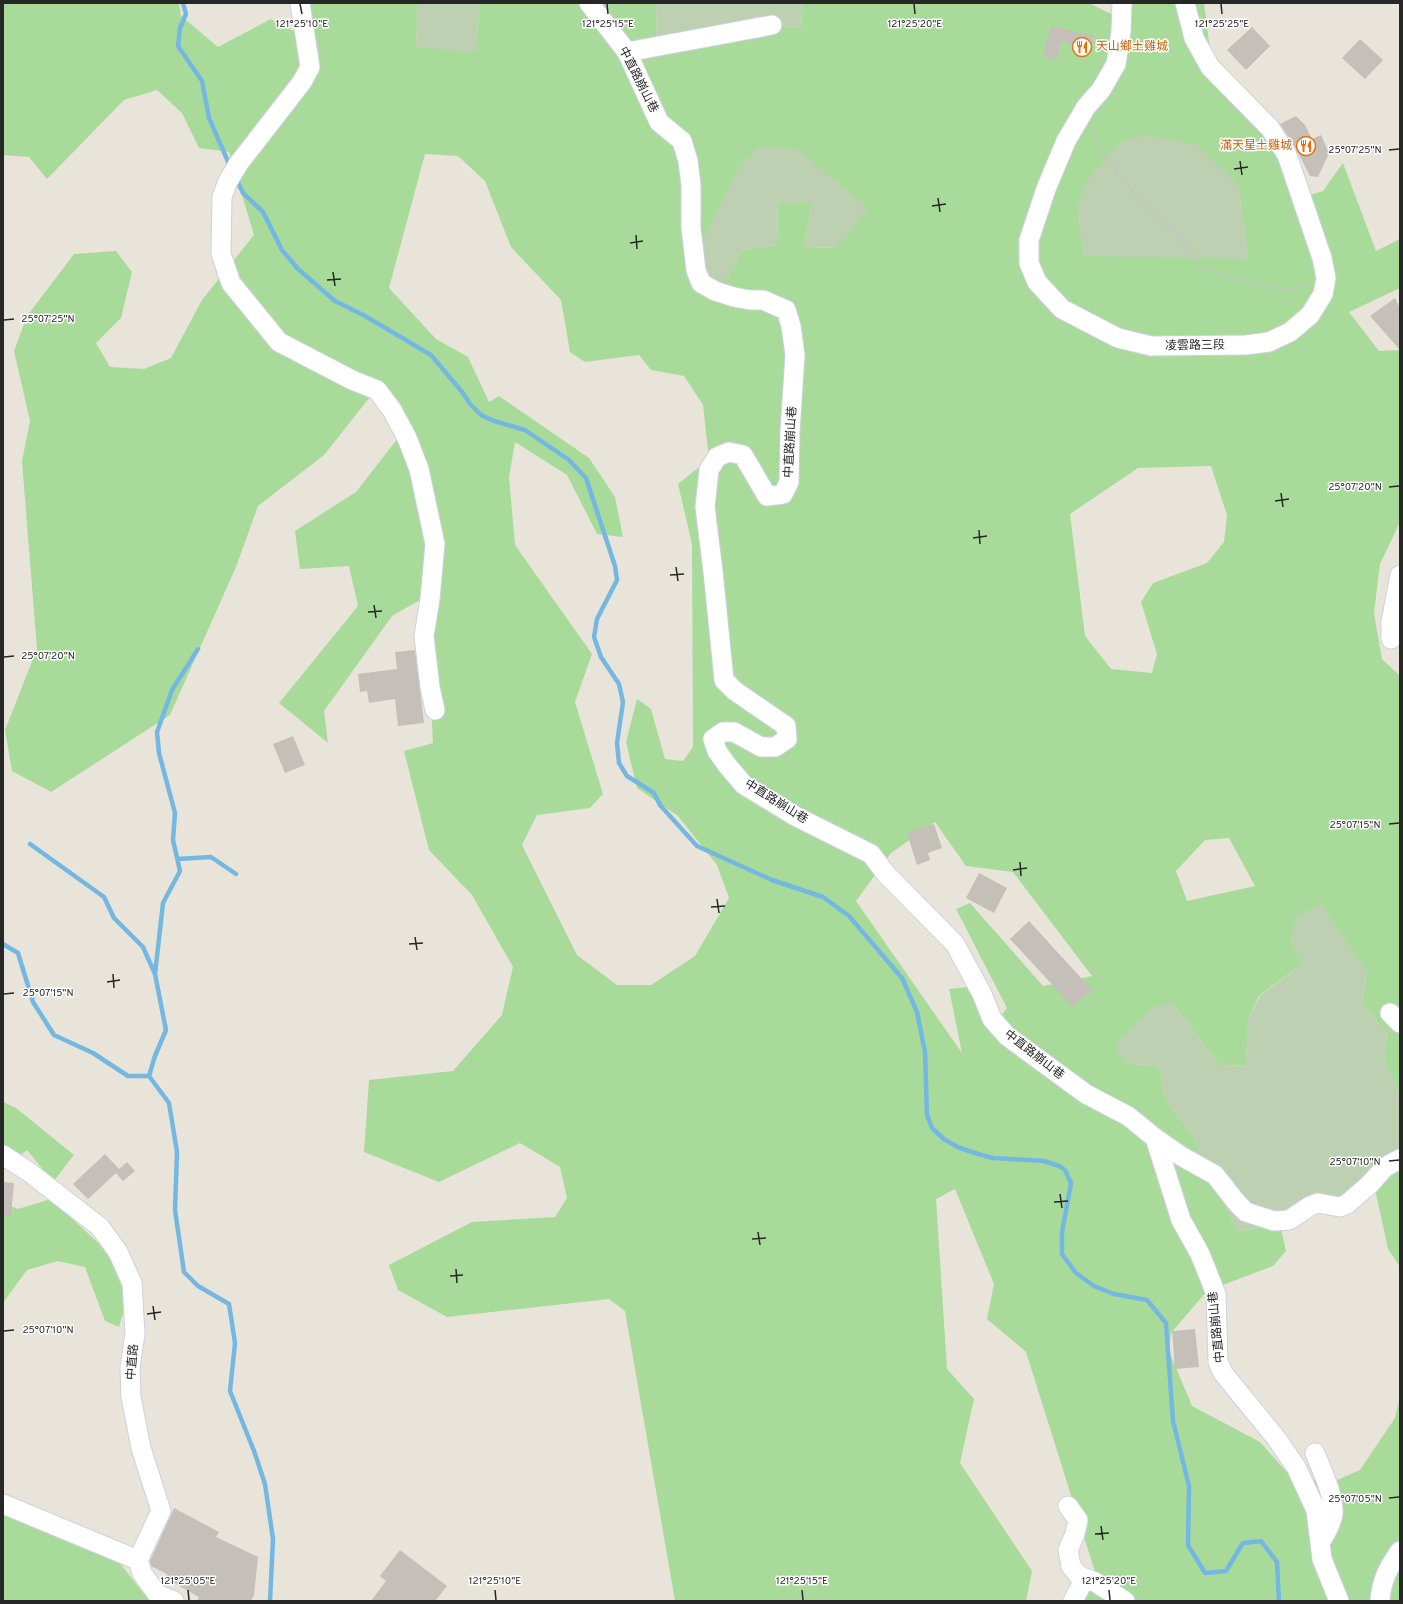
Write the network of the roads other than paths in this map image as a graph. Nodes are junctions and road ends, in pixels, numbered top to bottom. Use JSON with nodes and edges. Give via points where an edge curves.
{"nodes":[{"id":1,"x":300,"y":3,"type":"edge"},
{"id":2,"x":589,"y":3,"type":"edge"},
{"id":3,"x":1122,"y":3,"type":"edge"},
{"id":4,"x":1185,"y":3,"type":"edge"},
{"id":5,"x":772,"y":26,"type":"dead end"},
{"id":6,"x":627,"y":52,"type":"junction"},
{"id":7,"x":1400,"y":575,"type":"edge"},
{"id":8,"x":1391,"y":639,"type":"dead end"},
{"id":9,"x":435,"y":710,"type":"dead end"},
{"id":10,"x":1155,"y":1138,"type":"junction"},
{"id":11,"x":3,"y":1155,"type":"edge"},
{"id":12,"x":1400,"y":1159,"type":"edge"},
{"id":13,"x":1315,"y":1453,"type":"dead end"},
{"id":14,"x":3,"y":1504,"type":"edge"},
{"id":15,"x":1068,"y":1506,"type":"dead end"},
{"id":16,"x":1320,"y":1543,"type":"junction"},
{"id":17,"x":1400,"y":1551,"type":"edge"},
{"id":18,"x":138,"y":1560,"type":"junction"},
{"id":19,"x":1085,"y":1578,"type":"junction"},
{"id":20,"x":174,"y":1601,"type":"edge"},
{"id":21,"x":1073,"y":1601,"type":"edge"},
{"id":22,"x":1125,"y":1601,"type":"edge"},
{"id":23,"x":1339,"y":1601,"type":"edge"},
{"id":24,"x":1380,"y":1601,"type":"edge"}],
"edges":[{"from":1,"to":9,"type":"street","via":[[310,67],[302,82],[228,181],[222,197],[220,254],[231,283],[279,342],[352,380],[377,390],[408,438],[419,469],[435,544],[424,636]]},
{"from":2,"to":6,"type":"street","name":"中直路崩山巷"},
{"from":3,"to":4,"type":"street","name":"凌雲路三段","via":[[1116,64],[1066,141],[1029,240],[1029,263],[1037,282],[1062,308],[1118,338],[1151,346],[1269,342],[1290,332],[1310,315],[1323,294],[1326,278],[1322,258],[1288,155],[1270,128],[1210,67],[1194,38]]},
{"from":5,"to":6,"type":"street"},
{"from":6,"to":10,"type":"street","name":"中直路崩山巷","via":[[660,122],[682,141],[688,161],[692,235],[696,270],[701,283],[715,291],[750,300],[763,300],[786,310],[795,355],[789,482],[783,494],[767,496],[742,455],[729,452],[717,457],[709,470],[705,507],[724,680],[735,691],[786,726],[787,739],[775,747],[761,747],[734,732],[723,732],[713,739],[717,751],[744,785],[795,816],[872,854],[886,874],[955,944],[982,994],[992,1019],[1007,1036],[1086,1094],[1128,1116]]},
{"from":7,"to":8,"type":"street","via":[[1391,622]]},
{"from":10,"to":12,"type":"street","via":[[1215,1175],[1246,1212],[1274,1222],[1289,1220],[1318,1203],[1340,1206],[1347,1204],[1385,1167]]},
{"from":10,"to":16,"type":"street","name":"中直路崩山巷","via":[[1181,1220],[1200,1254],[1216,1294],[1218,1362],[1222,1373],[1276,1438],[1296,1467],[1316,1510]]},
{"from":11,"to":18,"type":"street","name":"中直路","via":[[29,1172],[100,1228],[118,1252],[132,1283],[135,1334],[130,1367],[131,1397],[141,1448],[161,1512]]},
{"from":13,"to":16,"type":"street","via":[[1332,1499],[1333,1515]]},
{"from":14,"to":18,"type":"street"},
{"from":15,"to":19,"type":"street","via":[[1078,1520],[1068,1550],[1071,1566],[1079,1576]]},
{"from":16,"to":23,"type":"street","name":"中直路崩山巷","via":[[1322,1559]]},
{"from":17,"to":24,"type":"street","via":[[1381,1586]]},
{"from":18,"to":20,"type":"street","via":[[142,1573],[158,1594]]},
{"from":19,"to":21,"type":"street"},
{"from":19,"to":22,"type":"street"}]}
